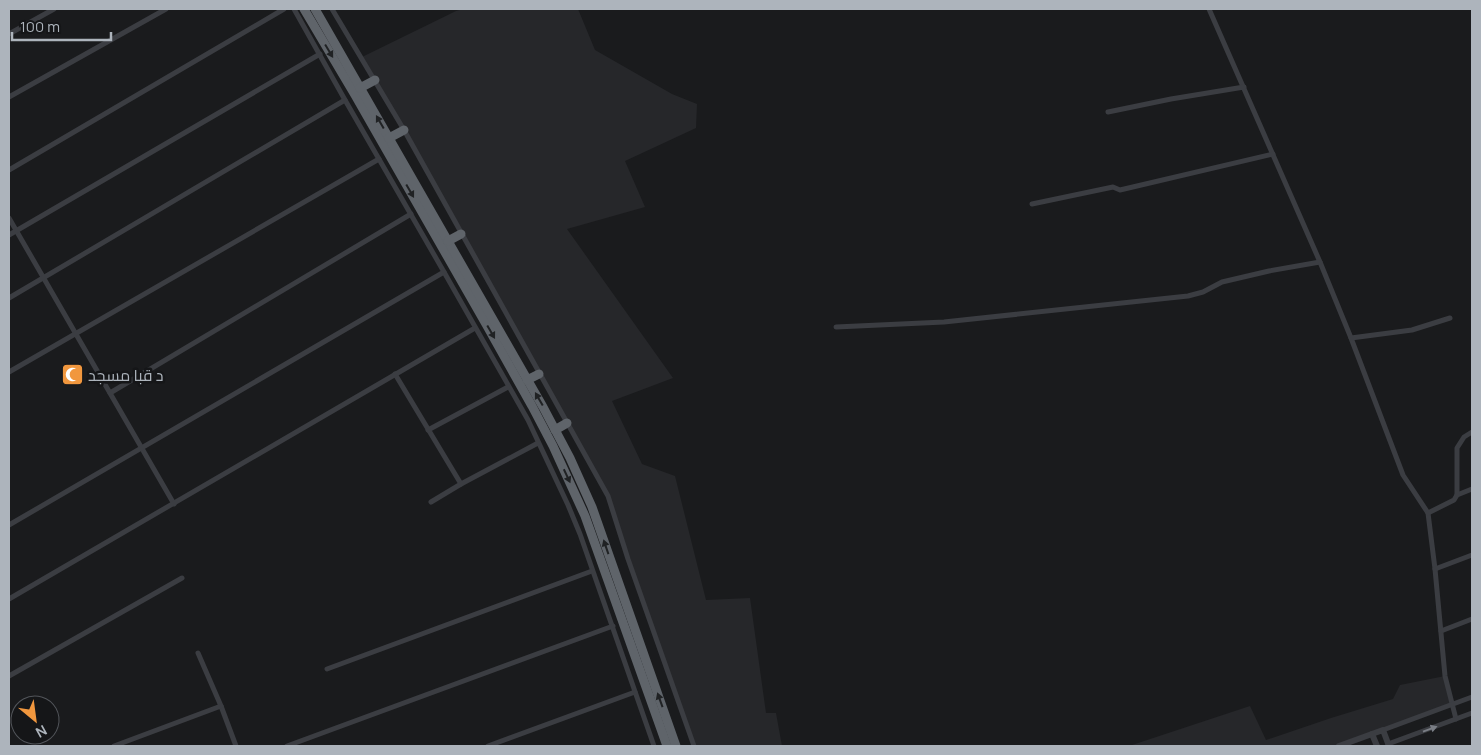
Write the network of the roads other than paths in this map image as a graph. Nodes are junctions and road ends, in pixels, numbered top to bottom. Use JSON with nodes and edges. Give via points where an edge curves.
{"nodes":[{"id":1,"x":54,"y":9,"type":"edge"},
{"id":2,"x":166,"y":9,"type":"edge"},
{"id":3,"x":284,"y":9,"type":"edge"},
{"id":4,"x":294,"y":9,"type":"edge"},
{"id":5,"x":304,"y":9,"type":"edge"},
{"id":6,"x":315,"y":9,"type":"edge"},
{"id":7,"x":332,"y":9,"type":"edge"},
{"id":8,"x":1211,"y":9,"type":"edge"},
{"id":9,"x":9,"y":34,"type":"edge"},
{"id":10,"x":320,"y":54,"type":"junction"},
{"id":11,"x":375,"y":80,"type":"junction"},
{"id":12,"x":1244,"y":87,"type":"junction"},
{"id":13,"x":360,"y":88,"type":"junction"},
{"id":14,"x":9,"y":98,"type":"edge"},
{"id":15,"x":345,"y":100,"type":"junction"},
{"id":16,"x":1108,"y":112,"type":"dead end"},
{"id":17,"x":404,"y":130,"type":"junction"},
{"id":18,"x":389,"y":138,"type":"junction"},
{"id":19,"x":1273,"y":154,"type":"junction"},
{"id":20,"x":378,"y":159,"type":"junction"},
{"id":21,"x":9,"y":170,"type":"edge"},
{"id":22,"x":1032,"y":204,"type":"dead end"},
{"id":23,"x":411,"y":214,"type":"junction"},
{"id":24,"x":9,"y":218,"type":"edge"},
{"id":25,"x":16,"y":231,"type":"junction"},
{"id":26,"x":461,"y":234,"type":"junction"},
{"id":27,"x":9,"y":235,"type":"edge"},
{"id":28,"x":448,"y":242,"type":"junction"},
{"id":29,"x":1320,"y":262,"type":"junction"},
{"id":30,"x":444,"y":272,"type":"junction"},
{"id":31,"x":43,"y":278,"type":"junction"},
{"id":32,"x":9,"y":298,"type":"edge"},
{"id":33,"x":1450,"y":318,"type":"dead end"},
{"id":34,"x":836,"y":326,"type":"dead end"},
{"id":35,"x":475,"y":328,"type":"junction"},
{"id":36,"x":75,"y":333,"type":"junction"},
{"id":37,"x":1351,"y":338,"type":"junction"},
{"id":38,"x":9,"y":372,"type":"edge"},
{"id":39,"x":395,"y":374,"type":"junction"},
{"id":40,"x":539,"y":374,"type":"junction"},
{"id":41,"x":528,"y":380,"type":"junction"},
{"id":42,"x":508,"y":387,"type":"junction"},
{"id":43,"x":110,"y":393,"type":"junction"},
{"id":44,"x":567,"y":423,"type":"junction"},
{"id":45,"x":428,"y":430,"type":"junction"},
{"id":46,"x":555,"y":430,"type":"junction"},
{"id":47,"x":1472,"y":432,"type":"edge"},
{"id":48,"x":538,"y":443,"type":"junction"},
{"id":49,"x":142,"y":448,"type":"junction"},
{"id":50,"x":461,"y":484,"type":"junction"},
{"id":51,"x":1472,"y":489,"type":"edge"},
{"id":52,"x":1457,"y":495,"type":"junction"},
{"id":53,"x":431,"y":502,"type":"dead end"},
{"id":54,"x":174,"y":504,"type":"junction"},
{"id":55,"x":1428,"y":513,"type":"junction"},
{"id":56,"x":9,"y":525,"type":"edge"},
{"id":57,"x":1472,"y":555,"type":"edge"},
{"id":58,"x":1434,"y":569,"type":"junction"},
{"id":59,"x":592,"y":571,"type":"junction"},
{"id":60,"x":182,"y":578,"type":"dead end"},
{"id":61,"x":9,"y":599,"type":"edge"},
{"id":62,"x":1472,"y":619,"type":"edge"},
{"id":63,"x":613,"y":626,"type":"junction"},
{"id":64,"x":1441,"y":631,"type":"junction"},
{"id":65,"x":198,"y":654,"type":"dead end"},
{"id":66,"x":327,"y":669,"type":"dead end"},
{"id":67,"x":9,"y":676,"type":"edge"},
{"id":68,"x":635,"y":692,"type":"junction"},
{"id":69,"x":1472,"y":697,"type":"edge"},
{"id":70,"x":1451,"y":705,"type":"junction"},
{"id":71,"x":221,"y":706,"type":"junction"},
{"id":72,"x":1472,"y":713,"type":"edge"},
{"id":73,"x":1456,"y":719,"type":"junction"},
{"id":74,"x":1383,"y":730,"type":"junction"},
{"id":75,"x":1372,"y":734,"type":"junction"},
{"id":76,"x":1386,"y":745,"type":"edge"},
{"id":77,"x":114,"y":746,"type":"edge"},
{"id":78,"x":236,"y":746,"type":"edge"},
{"id":79,"x":287,"y":746,"type":"edge"},
{"id":80,"x":488,"y":746,"type":"edge"},
{"id":81,"x":654,"y":746,"type":"edge"},
{"id":82,"x":667,"y":746,"type":"edge"},
{"id":83,"x":676,"y":746,"type":"edge"},
{"id":84,"x":694,"y":746,"type":"edge"},
{"id":85,"x":1339,"y":746,"type":"edge"},
{"id":86,"x":1377,"y":746,"type":"edge"}],
"edges":[{"from":1,"to":9,"type":"street"},
{"from":2,"to":14,"type":"street"},
{"from":3,"to":21,"type":"street"},
{"from":4,"to":10,"type":"street"},
{"from":5,"to":82,"type":"highway","one_way":true,"via":[[553,446],[596,544]]},
{"from":6,"to":13,"type":"highway"},
{"from":7,"to":11,"type":"street"},
{"from":8,"to":12,"type":"street"},
{"from":10,"to":15,"type":"street"},
{"from":10,"to":25,"type":"street"},
{"from":11,"to":13,"type":"highway"},
{"from":11,"to":17,"type":"street"},
{"from":12,"to":16,"type":"street"},
{"from":12,"to":19,"type":"street"},
{"from":18,"to":13,"type":"highway","one_way":true},
{"from":15,"to":20,"type":"street"},
{"from":15,"to":31,"type":"street"},
{"from":17,"to":18,"type":"highway"},
{"from":17,"to":26,"type":"street"},
{"from":18,"to":28,"type":"highway"},
{"from":19,"to":22,"type":"street","via":[[1120,190],[1113,187]]},
{"from":19,"to":29,"type":"street"},
{"from":20,"to":23,"type":"street"},
{"from":20,"to":36,"type":"street"},
{"from":23,"to":30,"type":"street"},
{"from":23,"to":43,"type":"street"},
{"from":24,"to":25,"type":"street"},
{"from":25,"to":27,"type":"street"},
{"from":25,"to":31,"type":"street"},
{"from":26,"to":28,"type":"highway"},
{"from":26,"to":40,"type":"street"},
{"from":28,"to":41,"type":"highway"},
{"from":29,"to":34,"type":"street","via":[[1222,282],[1188,296],[944,322]]},
{"from":29,"to":37,"type":"street"},
{"from":30,"to":35,"type":"street"},
{"from":30,"to":49,"type":"street"},
{"from":31,"to":32,"type":"street"},
{"from":31,"to":36,"type":"street"},
{"from":33,"to":37,"type":"street","via":[[1412,330]]},
{"from":35,"to":39,"type":"street"},
{"from":35,"to":42,"type":"street"},
{"from":36,"to":38,"type":"street"},
{"from":36,"to":43,"type":"street"},
{"from":37,"to":55,"type":"street","via":[[1403,475]]},
{"from":39,"to":45,"type":"street"},
{"from":39,"to":54,"type":"street"},
{"from":40,"to":41,"type":"highway"},
{"from":40,"to":44,"type":"street"},
{"from":46,"to":41,"type":"highway","one_way":true},
{"from":42,"to":45,"type":"street"},
{"from":42,"to":48,"type":"street"},
{"from":43,"to":49,"type":"street"},
{"from":44,"to":46,"type":"highway"},
{"from":44,"to":84,"type":"street","via":[[608,496]]},
{"from":45,"to":50,"type":"street"},
{"from":83,"to":46,"type":"highway","one_way":true,"via":[[595,516]]},
{"from":47,"to":52,"type":"street","via":[[1457,448]]},
{"from":48,"to":50,"type":"street"},
{"from":48,"to":59,"type":"street","via":[[568,505]]},
{"from":49,"to":54,"type":"street"},
{"from":49,"to":56,"type":"street"},
{"from":50,"to":53,"type":"street"},
{"from":51,"to":52,"type":"street"},
{"from":52,"to":55,"type":"street","via":[[1454,500]]},
{"from":54,"to":61,"type":"street"},
{"from":55,"to":58,"type":"street"},
{"from":57,"to":58,"type":"street"},
{"from":58,"to":64,"type":"street"},
{"from":59,"to":63,"type":"street"},
{"from":59,"to":66,"type":"street"},
{"from":60,"to":67,"type":"street"},
{"from":62,"to":64,"type":"street"},
{"from":63,"to":68,"type":"street"},
{"from":63,"to":79,"type":"street"},
{"from":64,"to":70,"type":"street"},
{"from":65,"to":71,"type":"street"},
{"from":68,"to":80,"type":"street"},
{"from":68,"to":81,"type":"street"},
{"from":69,"to":70,"type":"street"},
{"from":70,"to":73,"type":"street"},
{"from":70,"to":74,"type":"street"},
{"from":71,"to":77,"type":"street"},
{"from":71,"to":78,"type":"street"},
{"from":72,"to":73,"type":"street"},
{"from":76,"to":73,"type":"street","one_way":true},
{"from":74,"to":75,"type":"street"},
{"from":74,"to":76,"type":"street"},
{"from":75,"to":85,"type":"street"},
{"from":75,"to":86,"type":"street"}]}
